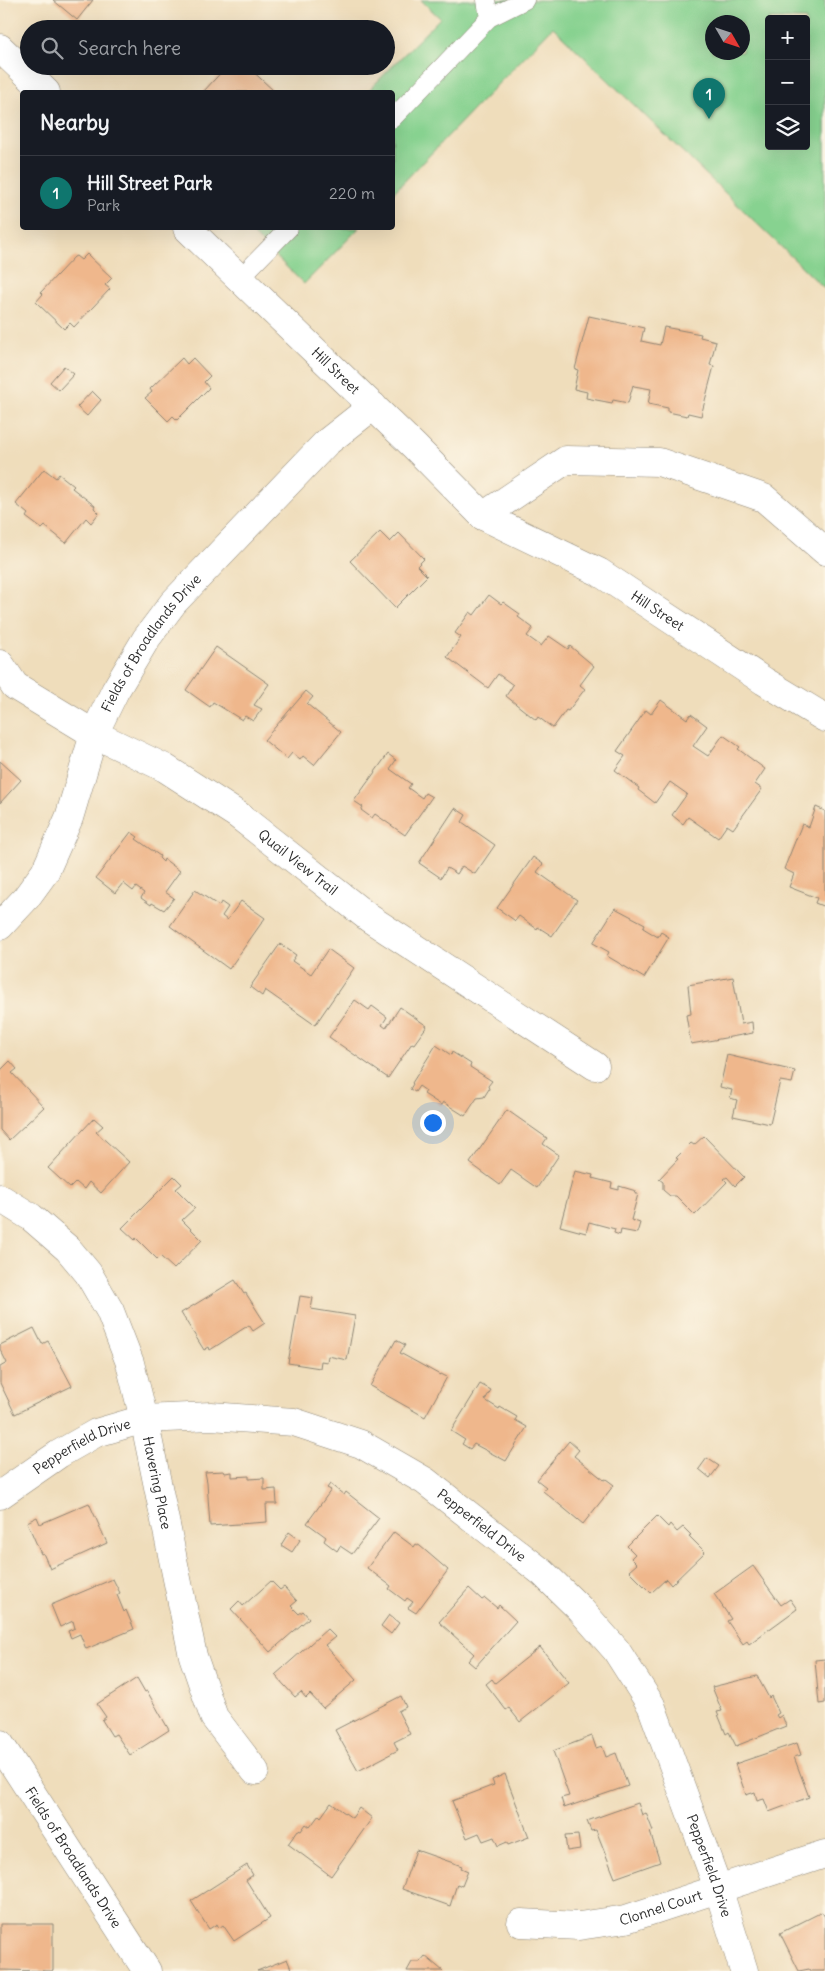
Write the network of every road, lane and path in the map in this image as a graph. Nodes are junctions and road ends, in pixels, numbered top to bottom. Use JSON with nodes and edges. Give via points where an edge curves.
{"nodes":[{"id":1,"x":486,"y":0,"type":"edge"},
{"id":2,"x":524,"y":0,"type":"edge"},
{"id":3,"x":490,"y":18,"type":"junction"},
{"id":4,"x":0,"y":48,"type":"edge"},
{"id":5,"x":20,"y":67,"type":"edge"},
{"id":6,"x":28,"y":75,"type":"edge"},
{"id":7,"x":44,"y":90,"type":"edge"},
{"id":8,"x":395,"y":116,"type":"edge"},
{"id":9,"x":189,"y":230,"type":"edge"},
{"id":10,"x":287,"y":230,"type":"edge"},
{"id":11,"x":240,"y":278,"type":"junction"},
{"id":12,"x":372,"y":406,"type":"junction"},
{"id":13,"x":483,"y":516,"type":"junction"},
{"id":14,"x":825,"y":552,"type":"edge"},
{"id":15,"x":0,"y":664,"type":"edge"},
{"id":16,"x":825,"y":718,"type":"edge"},
{"id":17,"x":94,"y":734,"type":"junction"},
{"id":18,"x":0,"y":926,"type":"edge"},
{"id":19,"x":595,"y":1066,"type":"dead end"},
{"id":20,"x":0,"y":1198,"type":"edge"},
{"id":21,"x":144,"y":1419,"type":"junction"},
{"id":22,"x":0,"y":1495,"type":"edge"},
{"id":23,"x":0,"y":1744,"type":"edge"},
{"id":24,"x":255,"y":1771,"type":"dead end"},
{"id":25,"x":825,"y":1854,"type":"edge"},
{"id":26,"x":718,"y":1888,"type":"junction"},
{"id":27,"x":521,"y":1923,"type":"dead end"},
{"id":28,"x":146,"y":1971,"type":"edge"},
{"id":29,"x":744,"y":1971,"type":"edge"}],
"edges":[{"from":1,"to":3,"type":"lane"},
{"from":2,"to":3,"type":"lane"},
{"from":3,"to":8,"type":"lane"},
{"from":4,"to":5,"type":"street"},
{"from":6,"to":7,"type":"street"},
{"from":9,"to":11,"type":"street","name":"Hill Street"},
{"from":10,"to":11,"type":"lane"},
{"from":11,"to":12,"type":"street","name":"Hill Street"},
{"from":12,"to":13,"type":"street","name":"Hill Street"},
{"from":12,"to":17,"type":"street","name":"Fields of Broadlands Drive","via":[[326,443],[173,603],[141,647]]},
{"from":13,"to":14,"type":"street","via":[[566,460],[659,462],[764,498]]},
{"from":13,"to":16,"type":"street","name":"Hill Street","via":[[599,572]]},
{"from":15,"to":17,"type":"street","name":"Quail View Trail","via":[[15,686]]},
{"from":17,"to":18,"type":"street","name":"Fields of Broadlands Drive","via":[[69,818],[45,872]]},
{"from":17,"to":19,"type":"street","name":"Quail View Trail","via":[[165,768],[238,815],[369,918]]},
{"from":20,"to":21,"type":"street","name":"Havering Place","via":[[31,1217],[68,1249],[88,1273],[110,1311],[130,1364]]},
{"from":21,"to":22,"type":"street","name":"Pepperfield Drive","via":[[96,1433]]},
{"from":21,"to":24,"type":"street","name":"Havering Place","via":[[193,1656],[214,1717]]},
{"from":21,"to":26,"type":"street","name":"Pepperfield Drive","via":[[211,1416],[294,1422],[361,1444],[425,1482],[543,1572],[616,1650],[651,1706]]},
{"from":23,"to":28,"type":"street","name":"Fields of Broadlands Drive"},
{"from":25,"to":26,"type":"street","name":"Clonnel Court"},
{"from":26,"to":27,"type":"street","name":"Clonnel Court","via":[[626,1919],[579,1926]]},
{"from":26,"to":29,"type":"street","name":"Pepperfield Drive"}]}
